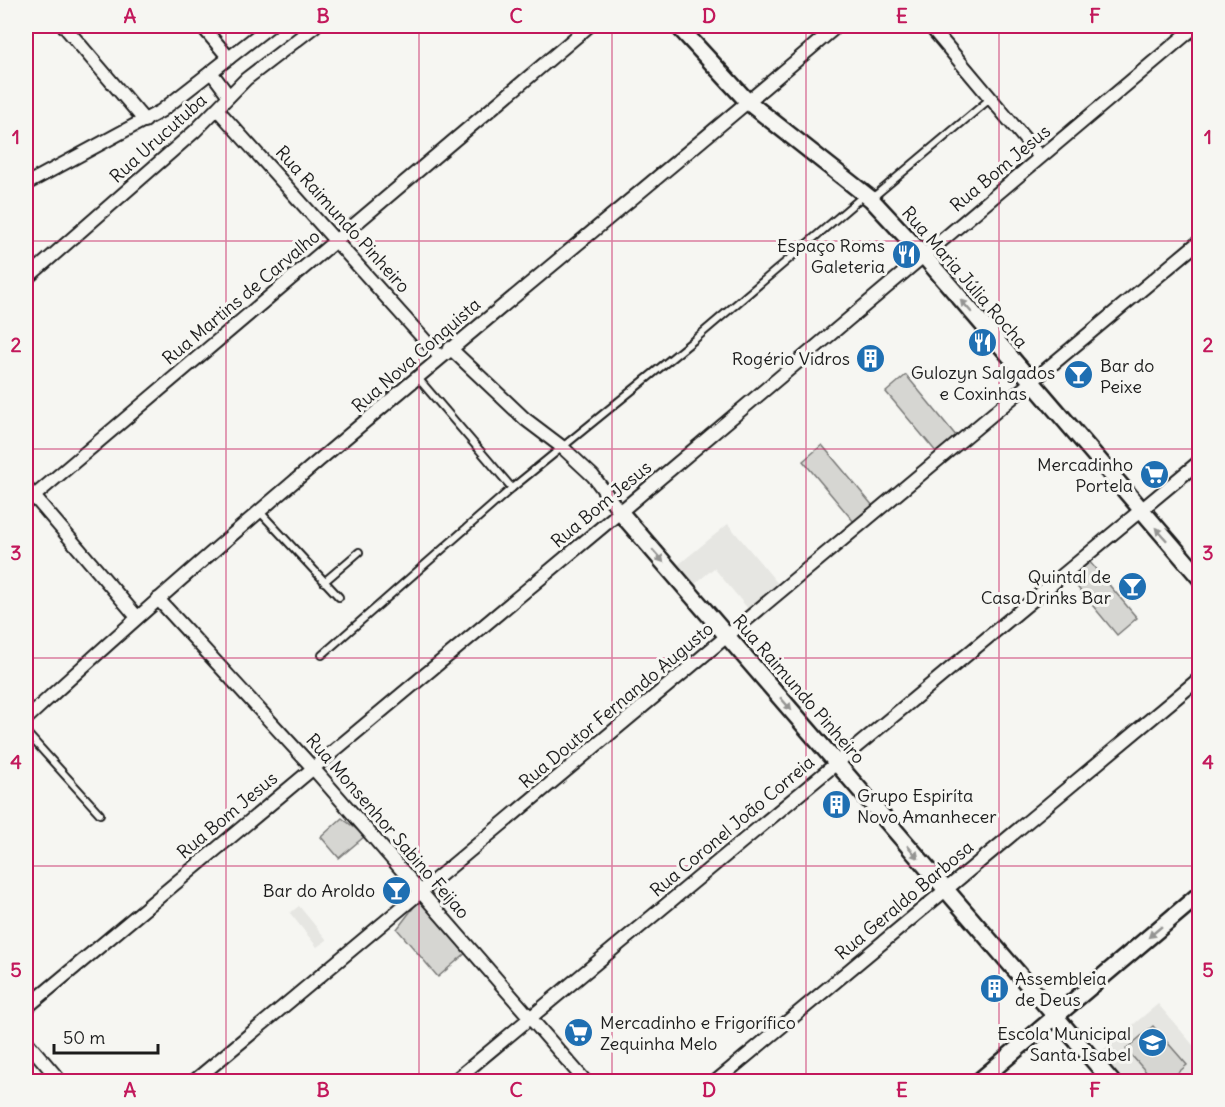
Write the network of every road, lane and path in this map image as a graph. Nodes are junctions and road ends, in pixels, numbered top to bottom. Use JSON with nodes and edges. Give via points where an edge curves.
{"nodes":[{"id":1,"x":64,"y":26,"type":"edge"},
{"id":2,"x":202,"y":26,"type":"edge"},
{"id":3,"x":270,"y":26,"type":"edge"},
{"id":4,"x":315,"y":26,"type":"edge"},
{"id":5,"x":589,"y":26,"type":"edge"},
{"id":6,"x":678,"y":26,"type":"edge"},
{"id":7,"x":837,"y":26,"type":"edge"},
{"id":8,"x":930,"y":26,"type":"edge"},
{"id":9,"x":1195,"y":28,"type":"edge"},
{"id":10,"x":229,"y":58,"type":"junction"},
{"id":11,"x":211,"y":72,"type":"junction"},
{"id":12,"x":230,"y":96,"type":"junction"},
{"id":13,"x":992,"y":98,"type":"junction"},
{"id":14,"x":748,"y":102,"type":"junction"},
{"id":15,"x":217,"y":109,"type":"junction"},
{"id":16,"x":145,"y":121,"type":"junction"},
{"id":17,"x":1040,"y":157,"type":"junction"},
{"id":18,"x":26,"y":184,"type":"edge"},
{"id":19,"x":868,"y":197,"type":"junction"},
{"id":20,"x":336,"y":240,"type":"junction"},
{"id":21,"x":1200,"y":241,"type":"edge"},
{"id":22,"x":924,"y":256,"type":"junction"},
{"id":23,"x":26,"y":279,"type":"edge"},
{"id":24,"x":445,"y":352,"type":"junction"},
{"id":25,"x":417,"y":377,"type":"junction"},
{"id":26,"x":1032,"y":382,"type":"junction"},
{"id":27,"x":562,"y":447,"type":"junction"},
{"id":28,"x":1200,"y":461,"type":"edge"},
{"id":29,"x":512,"y":488,"type":"junction"},
{"id":30,"x":28,"y":496,"type":"edge"},
{"id":31,"x":1140,"y":511,"type":"junction"},
{"id":32,"x":620,"y":512,"type":"junction"},
{"id":33,"x":261,"y":513,"type":"junction"},
{"id":34,"x":359,"y":552,"type":"dead end"},
{"id":35,"x":1200,"y":578,"type":"edge"},
{"id":36,"x":324,"y":582,"type":"junction"},
{"id":37,"x":339,"y":597,"type":"dead end"},
{"id":38,"x":159,"y":598,"type":"junction"},
{"id":39,"x":137,"y":617,"type":"junction"},
{"id":40,"x":727,"y":636,"type":"junction"},
{"id":41,"x":322,"y":655,"type":"dead end"},
{"id":42,"x":1200,"y":678,"type":"edge"},
{"id":43,"x":26,"y":719,"type":"edge"},
{"id":44,"x":26,"y":732,"type":"edge"},
{"id":45,"x":837,"y":763,"type":"junction"},
{"id":46,"x":313,"y":768,"type":"junction"},
{"id":47,"x":100,"y":814,"type":"dead end"},
{"id":48,"x":945,"y":888,"type":"junction"},
{"id":49,"x":421,"y":890,"type":"junction"},
{"id":50,"x":1200,"y":894,"type":"edge"},
{"id":51,"x":26,"y":1008,"type":"edge"},
{"id":52,"x":1056,"y":1016,"type":"junction"},
{"id":53,"x":531,"y":1017,"type":"junction"},
{"id":54,"x":26,"y":1041,"type":"edge"},
{"id":55,"x":61,"y":1082,"type":"edge"},
{"id":56,"x":194,"y":1082,"type":"edge"},
{"id":57,"x":453,"y":1082,"type":"edge"},
{"id":58,"x":586,"y":1082,"type":"edge"},
{"id":59,"x":715,"y":1082,"type":"edge"},
{"id":60,"x":978,"y":1082,"type":"edge"},
{"id":61,"x":1112,"y":1082,"type":"edge"}],
"edges":[{"from":1,"to":16,"type":"street"},
{"from":2,"to":10,"type":"street"},
{"from":3,"to":10,"type":"street"},
{"from":4,"to":12,"type":"street","name":"Rua Urucutuba"},
{"from":5,"to":20,"type":"street","name":"Rua Martins de Carvalho"},
{"from":6,"to":14,"type":"street","name":"Rua Maria Júlia Rocha"},
{"from":7,"to":14,"type":"street","name":"Rua Nova Conquista"},
{"from":8,"to":13,"type":"street"},
{"from":9,"to":17,"type":"street","name":"Rua Bom Jesus"},
{"from":10,"to":11,"type":"street"},
{"from":11,"to":12,"type":"street"},
{"from":11,"to":16,"type":"street"},
{"from":12,"to":15,"type":"street","name":"Rua Urucutuba"},
{"from":13,"to":17,"type":"street"},
{"from":13,"to":19,"type":"lane"},
{"from":14,"to":19,"type":"street","name":"Rua Maria Júlia Rocha"},
{"from":14,"to":24,"type":"street","name":"Rua Nova Conquista"},
{"from":15,"to":20,"type":"street","name":"Rua Raimundo Pinheiro"},
{"from":15,"to":23,"type":"street","name":"Rua Urucutuba"},
{"from":16,"to":18,"type":"street"},
{"from":17,"to":22,"type":"street","name":"Rua Bom Jesus"},
{"from":19,"to":22,"type":"street","name":"Rua Maria Júlia Rocha"},
{"from":19,"to":27,"type":"lane"},
{"from":20,"to":24,"type":"street","name":"Rua Raimundo Pinheiro"},
{"from":20,"to":30,"type":"street","name":"Rua Martins de Carvalho"},
{"from":21,"to":26,"type":"street","name":"Rua Doutor Fernando Augusto"},
{"from":26,"to":22,"type":"street","name":"Rua Maria Júlia Rocha","one_way":true},
{"from":22,"to":32,"type":"street","name":"Rua Bom Jesus"},
{"from":24,"to":25,"type":"street","name":"Rua Nova Conquista"},
{"from":24,"to":27,"type":"street","name":"Rua Raimundo Pinheiro"},
{"from":25,"to":29,"type":"lane"},
{"from":25,"to":33,"type":"street","name":"Rua Nova Conquista"},
{"from":26,"to":31,"type":"street","name":"Rua Maria Júlia Rocha"},
{"from":26,"to":40,"type":"street","name":"Rua Doutor Fernando Augusto"},
{"from":27,"to":29,"type":"lane"},
{"from":27,"to":32,"type":"street","name":"Rua Raimundo Pinheiro","via":[[593,476]]},
{"from":28,"to":31,"type":"street","name":"Rua Coronel João Correia"},
{"from":29,"to":41,"type":"lane"},
{"from":30,"to":39,"type":"street"},
{"from":35,"to":31,"type":"street","name":"Rua Maria Júlia Rocha","one_way":true},
{"from":31,"to":45,"type":"street","name":"Rua Coronel João Correia"},
{"from":32,"to":40,"type":"street","name":"Rua Raimundo Pinheiro","one_way":true},
{"from":32,"to":46,"type":"street","name":"Rua Bom Jesus"},
{"from":33,"to":36,"type":"lane"},
{"from":33,"to":38,"type":"street","name":"Rua Nova Conquista"},
{"from":34,"to":36,"type":"lane"},
{"from":36,"to":37,"type":"lane"},
{"from":38,"to":39,"type":"street","name":"Rua Nova Conquista"},
{"from":38,"to":46,"type":"street","name":"Rua Monsenhor Sabino Feijao"},
{"from":39,"to":43,"type":"street","name":"Rua Nova Conquista"},
{"from":40,"to":45,"type":"street","name":"Rua Raimundo Pinheiro","one_way":true},
{"from":40,"to":49,"type":"street","name":"Rua Doutor Fernando Augusto"},
{"from":42,"to":48,"type":"street","name":"Rua Geraldo Barbosa"},
{"from":44,"to":47,"type":"lane"},
{"from":45,"to":48,"type":"street","name":"Rua Raimundo Pinheiro","one_way":true},
{"from":45,"to":53,"type":"street","name":"Rua Coronel João Correia"},
{"from":46,"to":49,"type":"street","name":"Rua Monsenhor Sabino Feijao"},
{"from":46,"to":51,"type":"street","name":"Rua Bom Jesus"},
{"from":48,"to":52,"type":"street","name":"Rua Raimundo Pinheiro"},
{"from":48,"to":59,"type":"street","name":"Rua Geraldo Barbosa"},
{"from":49,"to":53,"type":"street","name":"Rua Monsenhor Sabino Feijao"},
{"from":49,"to":56,"type":"street","name":"Rua Doutor Fernando Augusto"},
{"from":50,"to":52,"type":"street","one_way":true},
{"from":52,"to":60,"type":"street"},
{"from":52,"to":61,"type":"street","name":"Rua Raimundo Pinheiro"},
{"from":53,"to":57,"type":"street","name":"Rua Coronel João Correia"},
{"from":53,"to":58,"type":"street","name":"Rua Monsenhor Sabino Feijao"},
{"from":54,"to":55,"type":"street"}]}
